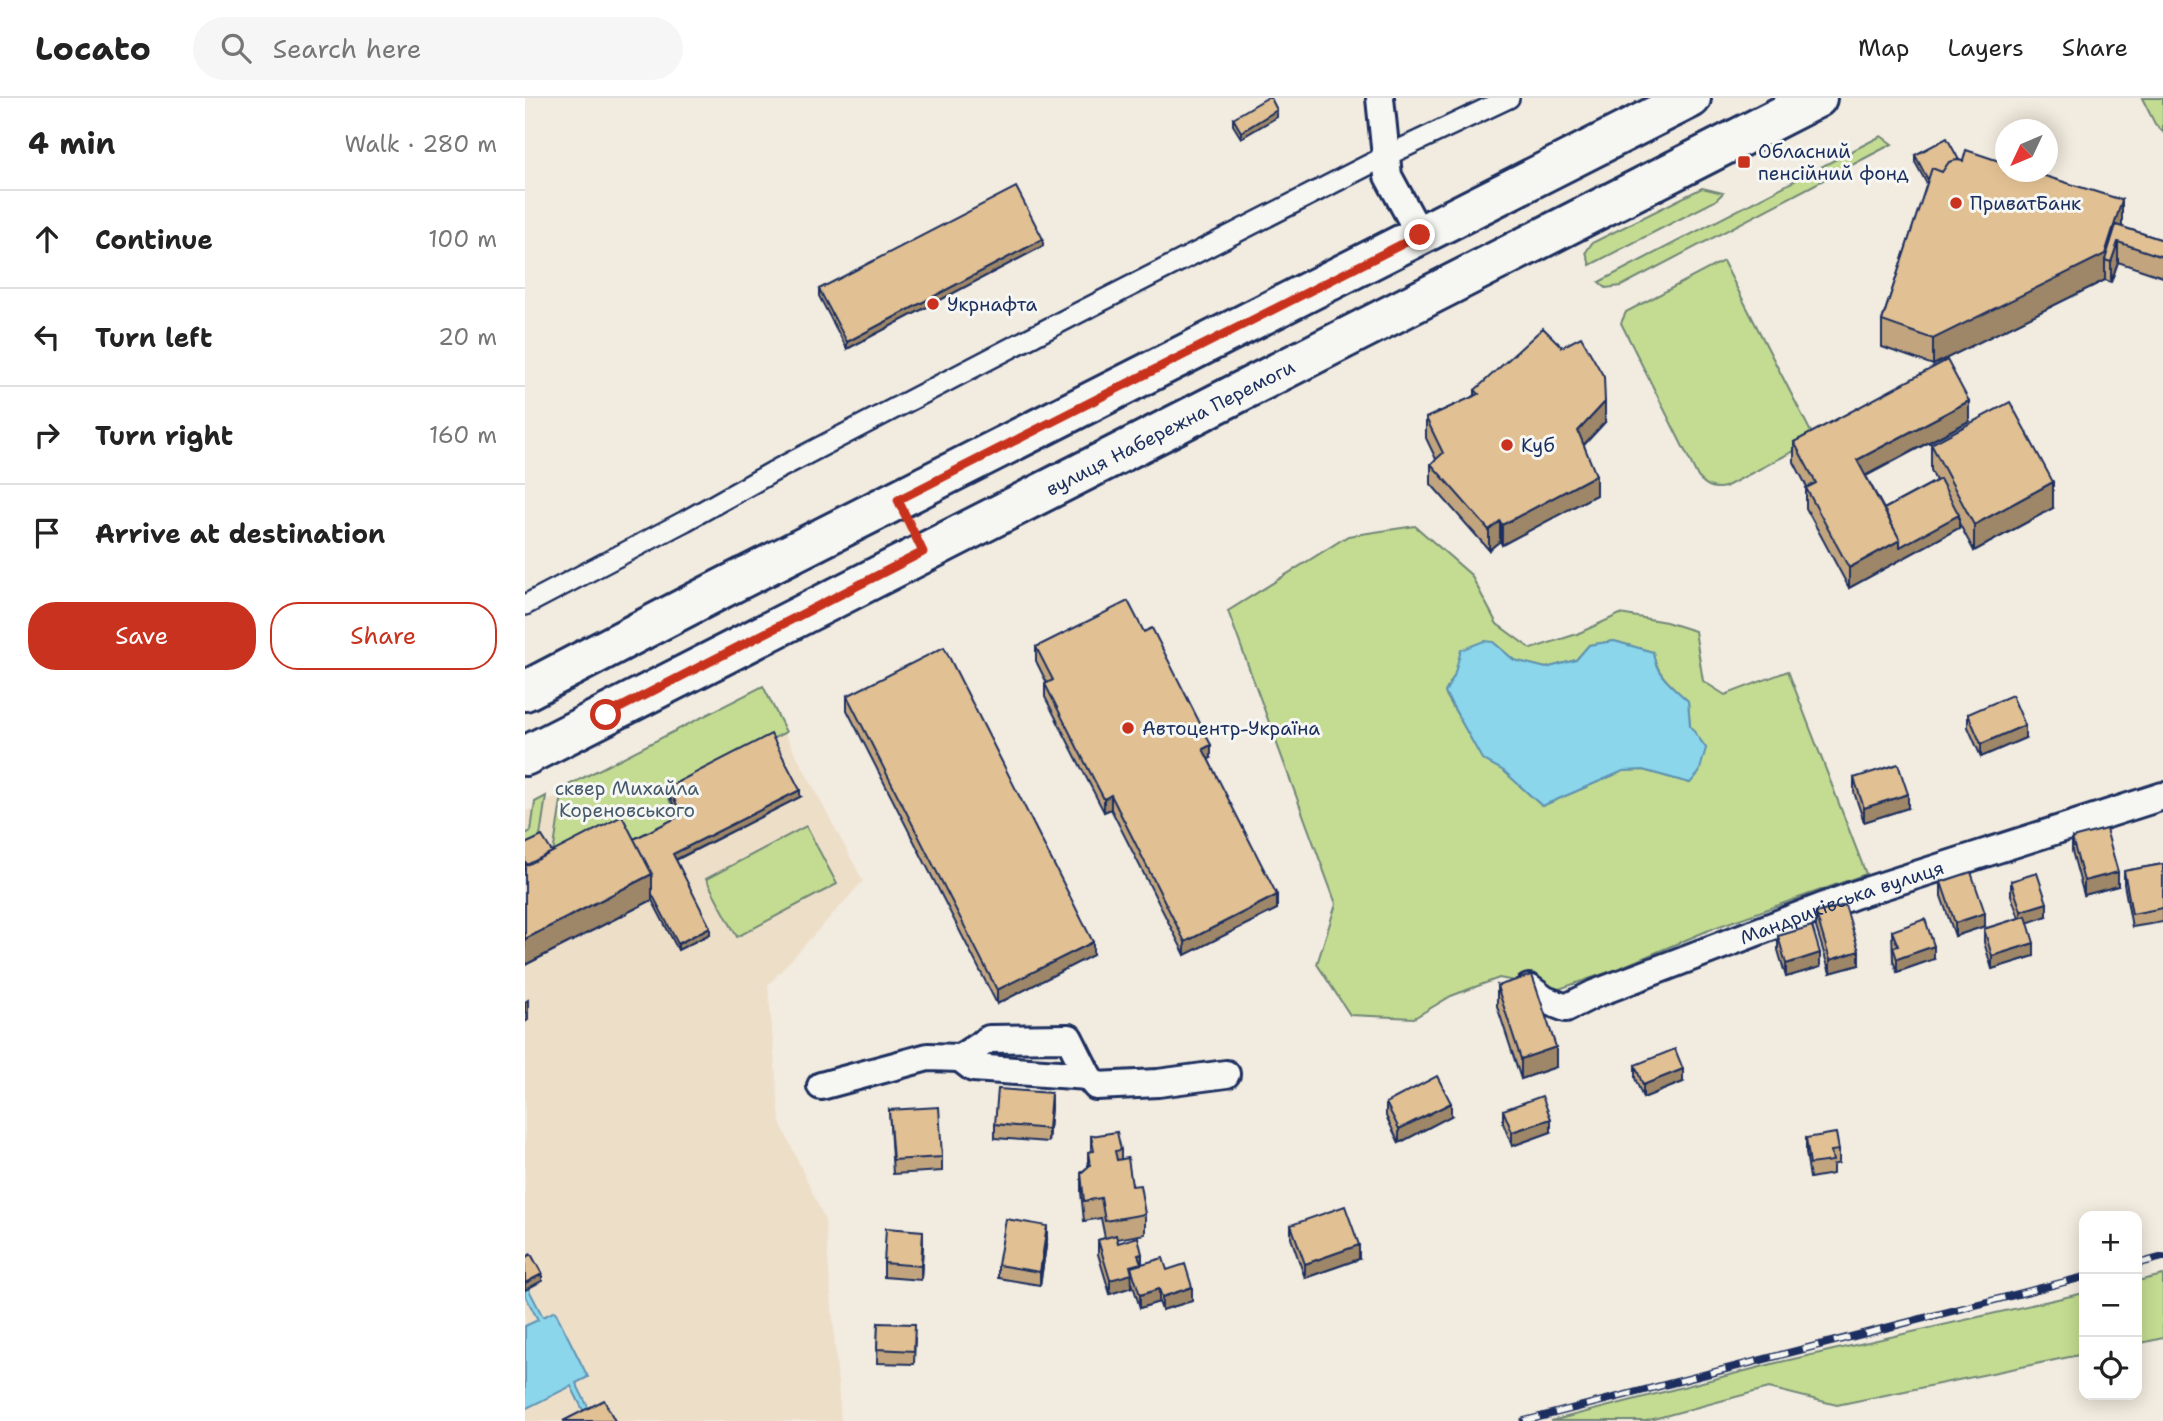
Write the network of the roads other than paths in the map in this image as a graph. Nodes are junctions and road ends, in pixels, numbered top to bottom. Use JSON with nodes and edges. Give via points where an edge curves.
{"nodes":[{"id":1,"x":1380,"y":98,"type":"edge"},
{"id":2,"x":1509,"y":98,"type":"edge"},
{"id":3,"x":1691,"y":98,"type":"edge"},
{"id":4,"x":1817,"y":98,"type":"edge"},
{"id":5,"x":1635,"y":126,"type":"junction"},
{"id":6,"x":1387,"y":156,"type":"junction"},
{"id":7,"x":1661,"y":179,"type":"junction"},
{"id":8,"x":1420,"y":235,"type":"junction"},
{"id":9,"x":898,"y":500,"type":"junction"},
{"id":10,"x":923,"y":552,"type":"junction"},
{"id":11,"x":525,"y":605,"type":"edge"},
{"id":12,"x":525,"y":691,"type":"edge"},
{"id":13,"x":525,"y":756,"type":"edge"},
{"id":14,"x":2163,"y":796,"type":"edge"},
{"id":15,"x":1529,"y":988,"type":"edge"},
{"id":16,"x":960,"y":1058,"type":"junction"},
{"id":17,"x":1226,"y":1074,"type":"dead end"},
{"id":18,"x":1092,"y":1081,"type":"junction"},
{"id":19,"x":821,"y":1086,"type":"dead end"}],
"edges":[{"from":1,"to":6,"type":"street"},
{"from":2,"to":6,"type":"street"},
{"from":3,"to":5,"type":"main road"},
{"from":4,"to":7,"type":"main road","name":"вулиця Набережна Перемоги"},
{"from":5,"to":7,"type":"main road"},
{"from":5,"to":8,"type":"main road"},
{"from":6,"to":8,"type":"street","via":[[1388,176]]},
{"from":6,"to":11,"type":"street","via":[[788,463]]},
{"from":7,"to":10,"type":"main road","name":"вулиця Набережна Перемоги"},
{"from":8,"to":9,"type":"main road"},
{"from":9,"to":10,"type":"main road"},
{"from":9,"to":12,"type":"main road"},
{"from":10,"to":13,"type":"main road","name":"вулиця Набережна Перемоги"},
{"from":14,"to":15,"type":"street","name":"Мандриківська вулиця","via":[[1854,895],[1667,965],[1566,1009]]},
{"from":16,"to":18,"type":"street","via":[[973,1068]]},
{"from":16,"to":18,"type":"street","via":[[989,1039],[1069,1038]]},
{"from":16,"to":19,"type":"street","via":[[928,1057]]},
{"from":17,"to":18,"type":"street","via":[[1158,1083]]}]}
